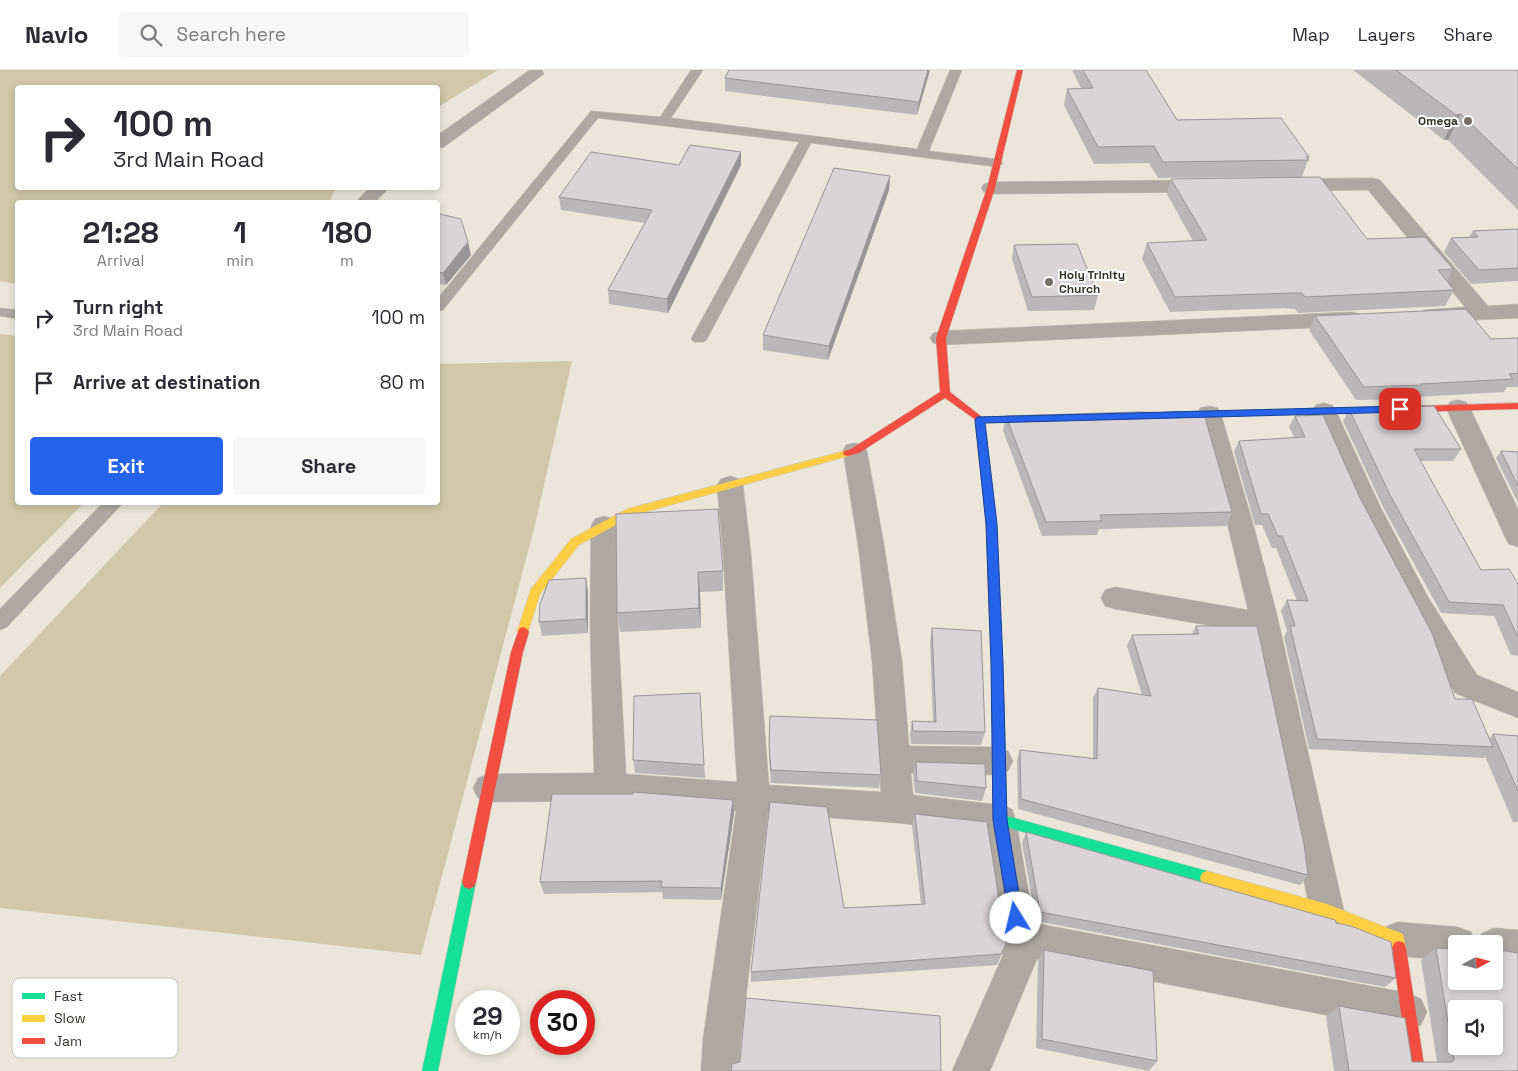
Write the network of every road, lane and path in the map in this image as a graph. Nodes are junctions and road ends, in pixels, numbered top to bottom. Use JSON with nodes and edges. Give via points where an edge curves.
{"nodes":[{"id":1,"x":697,"y":70,"type":"edge"},
{"id":2,"x":956,"y":70,"type":"edge"},
{"id":3,"x":1020,"y":70,"type":"edge"},
{"id":4,"x":537,"y":72,"type":"edge"},
{"id":5,"x":663,"y":121,"type":"junction"},
{"id":6,"x":807,"y":139,"type":"junction"},
{"id":7,"x":440,"y":141,"type":"edge"},
{"id":8,"x":920,"y":154,"type":"junction"},
{"id":9,"x":997,"y":163,"type":"junction"},
{"id":10,"x":1265,"y":185,"type":"edge"},
{"id":11,"x":1226,"y":186,"type":"edge"},
{"id":12,"x":991,"y":188,"type":"junction"},
{"id":13,"x":378,"y":190,"type":"edge"},
{"id":14,"x":367,"y":200,"type":"edge"},
{"id":15,"x":440,"y":305,"type":"edge"},
{"id":16,"x":1518,"y":311,"type":"edge"},
{"id":17,"x":0,"y":312,"type":"edge"},
{"id":18,"x":1482,"y":313,"type":"junction"},
{"id":19,"x":15,"y":314,"type":"edge"},
{"id":20,"x":1413,"y":316,"type":"edge"},
{"id":21,"x":1374,"y":318,"type":"edge"},
{"id":22,"x":941,"y":338,"type":"junction"},
{"id":23,"x":700,"y":339,"type":"dead end"},
{"id":24,"x":945,"y":393,"type":"junction"},
{"id":25,"x":1518,"y":406,"type":"edge"},
{"id":26,"x":1458,"y":408,"type":"junction"},
{"id":27,"x":1324,"y":411,"type":"junction"},
{"id":28,"x":1209,"y":414,"type":"junction"},
{"id":29,"x":1149,"y":415,"type":"edge"},
{"id":30,"x":1060,"y":418,"type":"edge"},
{"id":31,"x":980,"y":420,"type":"junction"},
{"id":32,"x":855,"y":451,"type":"junction"},
{"id":33,"x":730,"y":485,"type":"junction"},
{"id":34,"x":112,"y":505,"type":"edge"},
{"id":35,"x":604,"y":526,"type":"junction"},
{"id":36,"x":1518,"y":537,"type":"edge"},
{"id":37,"x":1115,"y":598,"type":"dead end"},
{"id":38,"x":0,"y":622,"type":"edge"},
{"id":39,"x":1265,"y":624,"type":"junction"},
{"id":40,"x":1518,"y":705,"type":"edge"},
{"id":41,"x":894,"y":759,"type":"junction"},
{"id":42,"x":998,"y":761,"type":"junction"},
{"id":43,"x":611,"y":787,"type":"junction"},
{"id":44,"x":489,"y":788,"type":"junction"},
{"id":45,"x":754,"y":798,"type":"junction"},
{"id":46,"x":898,"y":808,"type":"junction"},
{"id":47,"x":1000,"y":820,"type":"junction"},
{"id":48,"x":1327,"y":911,"type":"junction"},
{"id":49,"x":1019,"y":938,"type":"junction"},
{"id":50,"x":1398,"y":939,"type":"junction"},
{"id":51,"x":1448,"y":943,"type":"edge"},
{"id":52,"x":1503,"y":947,"type":"edge"},
{"id":53,"x":1518,"y":948,"type":"edge"},
{"id":54,"x":1408,"y":1012,"type":"junction"},
{"id":55,"x":430,"y":1071,"type":"edge"},
{"id":56,"x":720,"y":1071,"type":"edge"},
{"id":57,"x":972,"y":1071,"type":"edge"},
{"id":58,"x":1416,"y":1071,"type":"edge"}],
"edges":[{"from":1,"to":5,"type":"lane"},
{"from":2,"to":8,"type":"lane"},
{"from":3,"to":9,"type":"street"},
{"from":4,"to":7,"type":"street"},
{"from":5,"to":6,"type":"lane"},
{"from":5,"to":15,"type":"lane","via":[[595,114]]},
{"from":6,"to":8,"type":"lane"},
{"from":6,"to":23,"type":"lane"},
{"from":8,"to":9,"type":"lane"},
{"from":9,"to":12,"type":"street"},
{"from":10,"to":18,"type":"street","via":[[1373,184]]},
{"from":11,"to":12,"type":"street"},
{"from":12,"to":22,"type":"street"},
{"from":13,"to":14,"type":"street"},
{"from":16,"to":18,"type":"street"},
{"from":17,"to":19,"type":"lane"},
{"from":18,"to":20,"type":"street"},
{"from":21,"to":22,"type":"street"},
{"from":22,"to":24,"type":"street"},
{"from":24,"to":31,"type":"street"},
{"from":24,"to":32,"type":"street"},
{"from":25,"to":26,"type":"street"},
{"from":26,"to":27,"type":"street"},
{"from":26,"to":36,"type":"street"},
{"from":27,"to":28,"type":"street"},
{"from":27,"to":40,"type":"street","via":[[1368,508],[1418,604],[1466,684]]},
{"from":28,"to":29,"type":"street"},
{"from":28,"to":39,"type":"street"},
{"from":30,"to":31,"type":"street"},
{"from":31,"to":42,"type":"street","via":[[991,524]]},
{"from":32,"to":33,"type":"street"},
{"from":32,"to":41,"type":"street","via":[[886,661]]},
{"from":33,"to":35,"type":"street","via":[[631,512]]},
{"from":33,"to":45,"type":"street"},
{"from":34,"to":38,"type":"lane"},
{"from":35,"to":43,"type":"street","via":[[604,626]]},
{"from":35,"to":44,"type":"street","via":[[575,542],[535,592],[517,652]]},
{"from":37,"to":39,"type":"street"},
{"from":39,"to":48,"type":"street"},
{"from":41,"to":42,"type":"street"},
{"from":41,"to":46,"type":"street"},
{"from":42,"to":47,"type":"street"},
{"from":43,"to":44,"type":"street"},
{"from":43,"to":45,"type":"street"},
{"from":44,"to":55,"type":"street"},
{"from":45,"to":46,"type":"street"},
{"from":45,"to":56,"type":"street"},
{"from":46,"to":47,"type":"street"},
{"from":47,"to":48,"type":"street"},
{"from":47,"to":49,"type":"street"},
{"from":48,"to":50,"type":"street"},
{"from":49,"to":54,"type":"street"},
{"from":49,"to":57,"type":"street","via":[[1021,955]]},
{"from":50,"to":51,"type":"street"},
{"from":50,"to":54,"type":"street"},
{"from":52,"to":53,"type":"street"},
{"from":54,"to":58,"type":"street"}]}
